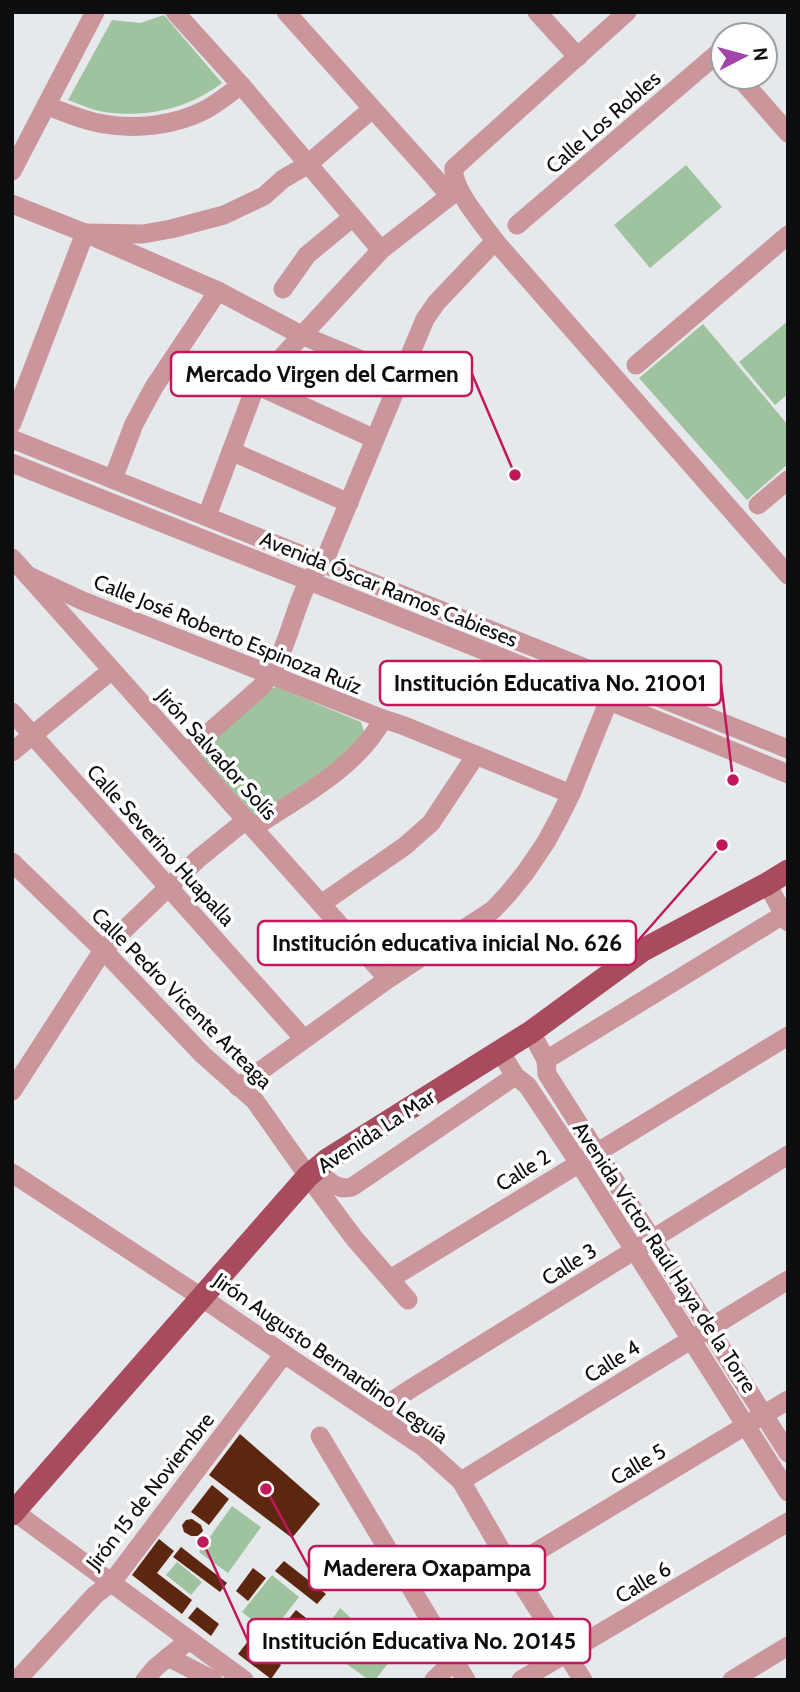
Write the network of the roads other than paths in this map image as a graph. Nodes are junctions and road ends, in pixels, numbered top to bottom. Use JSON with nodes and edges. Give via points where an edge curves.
{"nodes":[{"id":1,"x":95,"y":12,"type":"edge"},
{"id":2,"x":175,"y":12,"type":"edge"},
{"id":3,"x":286,"y":12,"type":"edge"},
{"id":4,"x":537,"y":12,"type":"edge"},
{"id":5,"x":627,"y":12,"type":"edge"},
{"id":6,"x":578,"y":57,"type":"junction"},
{"id":7,"x":709,"y":65,"type":"edge"},
{"id":8,"x":241,"y":85,"type":"junction"},
{"id":9,"x":751,"y":91,"type":"edge"},
{"id":10,"x":47,"y":106,"type":"junction"},
{"id":11,"x":372,"y":109,"type":"junction"},
{"id":12,"x":788,"y":133,"type":"edge"},
{"id":13,"x":307,"y":165,"type":"junction"},
{"id":14,"x":12,"y":171,"type":"edge"},
{"id":15,"x":12,"y":204,"type":"edge"},
{"id":16,"x":353,"y":217,"type":"junction"},
{"id":17,"x":517,"y":225,"type":"dead end"},
{"id":18,"x":85,"y":233,"type":"junction"},
{"id":19,"x":788,"y":235,"type":"edge"},
{"id":20,"x":495,"y":241,"type":"junction"},
{"id":21,"x":381,"y":250,"type":"junction"},
{"id":22,"x":283,"y":289,"type":"dead end"},
{"id":23,"x":218,"y":291,"type":"junction"},
{"id":24,"x":301,"y":335,"type":"junction"},
{"id":25,"x":636,"y":365,"type":"dead end"},
{"id":26,"x":401,"y":376,"type":"junction"},
{"id":27,"x":256,"y":384,"type":"junction"},
{"id":28,"x":12,"y":423,"type":"edge"},
{"id":29,"x":12,"y":439,"type":"edge"},
{"id":30,"x":375,"y":439,"type":"junction"},
{"id":31,"x":231,"y":451,"type":"junction"},
{"id":32,"x":12,"y":463,"type":"edge"},
{"id":33,"x":113,"y":479,"type":"junction"},
{"id":34,"x":788,"y":480,"type":"edge"},
{"id":35,"x":349,"y":503,"type":"junction"},
{"id":36,"x":758,"y":505,"type":"dead end"},
{"id":37,"x":206,"y":516,"type":"junction"},
{"id":38,"x":12,"y":558,"type":"edge"},
{"id":39,"x":324,"y":562,"type":"junction"},
{"id":40,"x":27,"y":575,"type":"junction"},
{"id":41,"x":788,"y":575,"type":"edge"},
{"id":42,"x":308,"y":582,"type":"junction"},
{"id":43,"x":112,"y":670,"type":"junction"},
{"id":44,"x":271,"y":674,"type":"junction"},
{"id":45,"x":617,"y":680,"type":"junction"},
{"id":46,"x":609,"y":700,"type":"junction"},
{"id":47,"x":12,"y":712,"type":"edge"},
{"id":48,"x":383,"y":719,"type":"junction"},
{"id":49,"x":33,"y":735,"type":"junction"},
{"id":50,"x":788,"y":749,"type":"edge"},
{"id":51,"x":12,"y":752,"type":"edge"},
{"id":52,"x":186,"y":753,"type":"junction"},
{"id":53,"x":475,"y":755,"type":"junction"},
{"id":54,"x":788,"y":774,"type":"edge"},
{"id":55,"x":571,"y":794,"type":"junction"},
{"id":56,"x":250,"y":824,"type":"junction"},
{"id":57,"x":12,"y":862,"type":"edge"},
{"id":58,"x":788,"y":871,"type":"edge"},
{"id":59,"x":767,"y":884,"type":"junction"},
{"id":60,"x":168,"y":888,"type":"junction"},
{"id":61,"x":321,"y":904,"type":"junction"},
{"id":62,"x":786,"y":918,"type":"edge"},
{"id":63,"x":103,"y":950,"type":"junction"},
{"id":64,"x":388,"y":979,"type":"junction"},
{"id":65,"x":531,"y":1032,"type":"junction"},
{"id":66,"x":788,"y":1035,"type":"edge"},
{"id":67,"x":304,"y":1039,"type":"junction"},
{"id":68,"x":500,"y":1051,"type":"junction"},
{"id":69,"x":546,"y":1060,"type":"junction"},
{"id":70,"x":515,"y":1076,"type":"junction"},
{"id":71,"x":238,"y":1087,"type":"junction"},
{"id":72,"x":12,"y":1091,"type":"edge"},
{"id":73,"x":597,"y":1154,"type":"junction"},
{"id":74,"x":788,"y":1155,"type":"edge"},
{"id":75,"x":579,"y":1163,"type":"junction"},
{"id":76,"x":12,"y":1172,"type":"edge"},
{"id":77,"x":312,"y":1173,"type":"junction"},
{"id":78,"x":652,"y":1240,"type":"junction"},
{"id":79,"x":635,"y":1251,"type":"junction"},
{"id":80,"x":390,"y":1279,"type":"junction"},
{"id":81,"x":788,"y":1280,"type":"edge"},
{"id":82,"x":201,"y":1297,"type":"junction"},
{"id":83,"x":408,"y":1300,"type":"dead end"},
{"id":84,"x":709,"y":1329,"type":"junction"},
{"id":85,"x":691,"y":1339,"type":"junction"},
{"id":86,"x":284,"y":1354,"type":"junction"},
{"id":87,"x":788,"y":1400,"type":"edge"},
{"id":88,"x":764,"y":1415,"type":"junction"},
{"id":89,"x":380,"y":1418,"type":"junction"},
{"id":90,"x":746,"y":1426,"type":"junction"},
{"id":91,"x":320,"y":1436,"type":"dead end"},
{"id":92,"x":788,"y":1453,"type":"edge"},
{"id":93,"x":461,"y":1481,"type":"junction"},
{"id":94,"x":788,"y":1492,"type":"edge"},
{"id":95,"x":13,"y":1511,"type":"edge"},
{"id":96,"x":788,"y":1522,"type":"edge"},
{"id":97,"x":511,"y":1567,"type":"junction"},
{"id":98,"x":112,"y":1582,"type":"junction"},
{"id":99,"x":190,"y":1640,"type":"junction"},
{"id":100,"x":788,"y":1646,"type":"edge"},
{"id":101,"x":566,"y":1654,"type":"junction"},
{"id":102,"x":168,"y":1657,"type":"junction"},
{"id":103,"x":455,"y":1660,"type":"junction"},
{"id":104,"x":17,"y":1680,"type":"edge"},
{"id":105,"x":145,"y":1680,"type":"edge"},
{"id":106,"x":213,"y":1680,"type":"edge"},
{"id":107,"x":244,"y":1680,"type":"edge"},
{"id":108,"x":434,"y":1680,"type":"edge"},
{"id":109,"x":466,"y":1680,"type":"edge"},
{"id":110,"x":521,"y":1680,"type":"edge"},
{"id":111,"x":583,"y":1680,"type":"edge"},
{"id":112,"x":732,"y":1680,"type":"edge"}],
"edges":[{"from":1,"to":10,"type":"street"},
{"from":2,"to":8,"type":"street"},
{"from":3,"to":11,"type":"street"},
{"from":4,"to":6,"type":"street"},
{"from":5,"to":6,"type":"street"},
{"from":6,"to":20,"type":"street","via":[[454,168],[460,190]]},
{"from":7,"to":17,"type":"street","name":"Calle Los Robles"},
{"from":8,"to":10,"type":"street","via":[[203,112],[161,124],[102,124]]},
{"from":8,"to":13,"type":"street"},
{"from":9,"to":12,"type":"street"},
{"from":10,"to":14,"type":"street"},
{"from":11,"to":13,"type":"street"},
{"from":11,"to":21,"type":"street","via":[[450,197]]},
{"from":13,"to":16,"type":"street"},
{"from":13,"to":18,"type":"street","via":[[264,196],[224,215],[143,234]]},
{"from":15,"to":18,"type":"street"},
{"from":16,"to":21,"type":"street"},
{"from":16,"to":22,"type":"street","via":[[307,254]]},
{"from":18,"to":23,"type":"street"},
{"from":18,"to":28,"type":"street"},
{"from":19,"to":25,"type":"street"},
{"from":20,"to":26,"type":"street","via":[[425,319]]},
{"from":20,"to":41,"type":"street"},
{"from":21,"to":24,"type":"street"},
{"from":23,"to":24,"type":"street"},
{"from":23,"to":33,"type":"street","via":[[154,387]]},
{"from":24,"to":26,"type":"street"},
{"from":24,"to":27,"type":"street"},
{"from":26,"to":30,"type":"street"},
{"from":27,"to":30,"type":"street"},
{"from":27,"to":31,"type":"street"},
{"from":29,"to":33,"type":"street","name":"Avenida Óscar Ramos Cabieses"},
{"from":30,"to":35,"type":"street"},
{"from":31,"to":35,"type":"street"},
{"from":31,"to":37,"type":"street"},
{"from":32,"to":42,"type":"street","name":"Avenida Óscar Ramos Cabieses"},
{"from":33,"to":37,"type":"street","name":"Avenida Óscar Ramos Cabieses"},
{"from":34,"to":36,"type":"street"},
{"from":35,"to":39,"type":"street"},
{"from":37,"to":39,"type":"street","name":"Avenida Óscar Ramos Cabieses"},
{"from":38,"to":40,"type":"street","name":"Jirón Salvador Solís"},
{"from":39,"to":42,"type":"street"},
{"from":39,"to":45,"type":"street","name":"Avenida Óscar Ramos Cabieses"},
{"from":40,"to":43,"type":"street","name":"Jirón Salvador Solís"},
{"from":40,"to":44,"type":"street","name":"Calle José Roberto Espinoza Ruíz"},
{"from":42,"to":44,"type":"street"},
{"from":42,"to":46,"type":"street","name":"Avenida Óscar Ramos Cabieses"},
{"from":43,"to":49,"type":"street"},
{"from":43,"to":52,"type":"street","name":"Jirón Salvador Solís"},
{"from":44,"to":48,"type":"street","name":"Calle José Roberto Espinoza Ruíz"},
{"from":44,"to":52,"type":"street"},
{"from":45,"to":46,"type":"street"},
{"from":45,"to":50,"type":"street","name":"Avenida Óscar Ramos Cabieses"},
{"from":46,"to":54,"type":"street","name":"Avenida Óscar Ramos Cabieses"},
{"from":46,"to":55,"type":"street"},
{"from":47,"to":49,"type":"street","name":"Calle Severino Huapalla"},
{"from":48,"to":53,"type":"street","name":"Calle José Roberto Espinoza Ruíz"},
{"from":48,"to":56,"type":"street","via":[[353,758]]},
{"from":49,"to":51,"type":"street"},
{"from":49,"to":60,"type":"street","name":"Calle Severino Huapalla"},
{"from":52,"to":56,"type":"street","name":"Jirón Salvador Solís"},
{"from":53,"to":55,"type":"street","name":"Calle José Roberto Espinoza Ruíz"},
{"from":53,"to":61,"type":"street","via":[[431,823]]},
{"from":55,"to":64,"type":"street","via":[[546,842],[500,902]]},
{"from":56,"to":60,"type":"street","via":[[198,859]]},
{"from":56,"to":61,"type":"street","name":"Jirón Salvador Solís"},
{"from":57,"to":63,"type":"street","name":"Calle Pedro Vicente Arteaga"},
{"from":58,"to":59,"type":"main road","name":"Avenida La Mar"},
{"from":59,"to":62,"type":"street"},
{"from":59,"to":65,"type":"main road","name":"Avenida La Mar","via":[[643,950]]},
{"from":60,"to":63,"type":"street"},
{"from":60,"to":67,"type":"street","name":"Calle Severino Huapalla"},
{"from":61,"to":64,"type":"street","name":"Jirón Salvador Solís"},
{"from":62,"to":69,"type":"street"},
{"from":63,"to":71,"type":"street","name":"Calle Pedro Vicente Arteaga"},
{"from":63,"to":72,"type":"street"},
{"from":64,"to":67,"type":"street"},
{"from":65,"to":68,"type":"main road","name":"Avenida La Mar"},
{"from":65,"to":69,"type":"street","name":"Avenida Víctor Raúl Haya de la Torre"},
{"from":66,"to":73,"type":"street","name":"Calle 2"},
{"from":67,"to":71,"type":"street"},
{"from":68,"to":70,"type":"street","name":"Avenida Víctor Raúl Haya de la Torre"},
{"from":68,"to":77,"type":"main road","name":"Avenida La Mar"},
{"from":69,"to":73,"type":"street","name":"Avenida Víctor Raúl Haya de la Torre","via":[[547,1074]]},
{"from":70,"to":75,"type":"street","name":"Avenida Víctor Raúl Haya de la Torre","via":[[527,1085]]},
{"from":70,"to":77,"type":"street","via":[[352,1187],[343,1189]]},
{"from":71,"to":77,"type":"street","name":"Calle Pedro Vicente Arteaga","via":[[255,1101]]},
{"from":73,"to":75,"type":"street","name":"Calle 2"},
{"from":73,"to":78,"type":"street","name":"Avenida Víctor Raúl Haya de la Torre"},
{"from":74,"to":78,"type":"street","name":"Calle 3"},
{"from":75,"to":79,"type":"street","name":"Avenida Víctor Raúl Haya de la Torre"},
{"from":75,"to":80,"type":"street","name":"Calle 2"},
{"from":76,"to":82,"type":"street","name":"Jirón Augusto Bernardino Leguía"},
{"from":77,"to":80,"type":"street","name":"Calle Pedro Vicente Arteaga","via":[[354,1238]]},
{"from":77,"to":82,"type":"main road","name":"Avenida La Mar"},
{"from":78,"to":79,"type":"street","name":"Calle 3"},
{"from":78,"to":84,"type":"street","name":"Avenida Víctor Raúl Haya de la Torre"},
{"from":79,"to":85,"type":"street","name":"Avenida Víctor Raúl Haya de la Torre"},
{"from":79,"to":89,"type":"street","name":"Calle 3","via":[[392,1401]]},
{"from":80,"to":83,"type":"street","name":"Calle Pedro Vicente Arteaga"},
{"from":81,"to":84,"type":"street","name":"Calle 4"},
{"from":82,"to":86,"type":"street","name":"Jirón Augusto Bernardino Leguía"},
{"from":82,"to":95,"type":"main road","name":"Avenida La Mar"},
{"from":84,"to":85,"type":"street","name":"Calle 4"},
{"from":84,"to":88,"type":"street","name":"Avenida Víctor Raúl Haya de la Torre"},
{"from":85,"to":90,"type":"street","name":"Avenida Víctor Raúl Haya de la Torre"},
{"from":85,"to":93,"type":"street","name":"Calle 4"},
{"from":86,"to":89,"type":"street","name":"Jirón Augusto Bernardino Leguía"},
{"from":86,"to":98,"type":"street","name":"Jirón 15 de Noviembre"},
{"from":87,"to":88,"type":"street","name":"Calle 5"},
{"from":88,"to":90,"type":"street","name":"Calle 5"},
{"from":88,"to":92,"type":"street","name":"Avenida Víctor Raúl Haya de la Torre"},
{"from":89,"to":93,"type":"street","name":"Jirón Augusto Bernardino Leguía","via":[[422,1446]]},
{"from":90,"to":94,"type":"street","name":"Avenida Víctor Raúl Haya de la Torre"},
{"from":90,"to":97,"type":"street","name":"Calle 5"},
{"from":91,"to":103,"type":"street"},
{"from":93,"to":97,"type":"street","name":"Jirón Augusto Bernardino Leguía"},
{"from":95,"to":98,"type":"street"},
{"from":96,"to":101,"type":"street","name":"Calle 6"},
{"from":97,"to":101,"type":"street","name":"Jirón Augusto Bernardino Leguía"},
{"from":98,"to":99,"type":"street"},
{"from":98,"to":104,"type":"street","name":"Jirón 15 de Noviembre"},
{"from":99,"to":102,"type":"street"},
{"from":99,"to":107,"type":"street"},
{"from":100,"to":112,"type":"street"},
{"from":101,"to":110,"type":"street","name":"Calle 6"},
{"from":101,"to":111,"type":"street","name":"Jirón Augusto Bernardino Leguía"},
{"from":102,"to":105,"type":"street"},
{"from":102,"to":106,"type":"street"},
{"from":103,"to":108,"type":"street"},
{"from":103,"to":109,"type":"street"}]}
